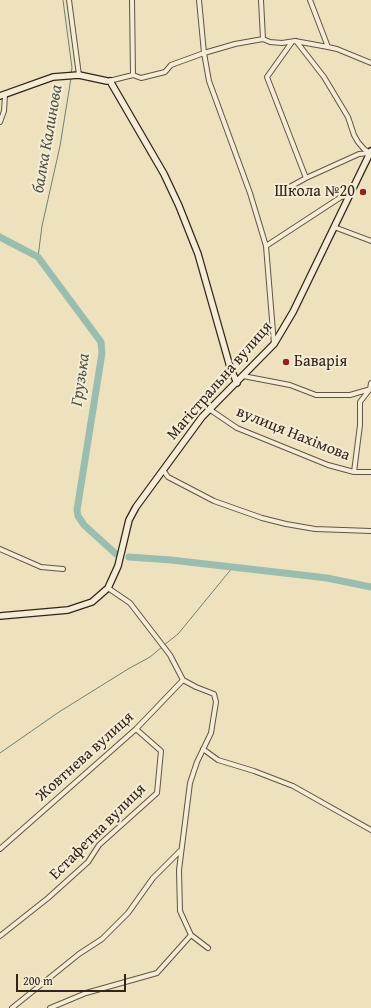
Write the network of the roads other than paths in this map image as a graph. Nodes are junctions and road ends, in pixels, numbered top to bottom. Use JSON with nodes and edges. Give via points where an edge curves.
{"nodes":[{"id":1,"x":69,"y":0,"type":"edge"},
{"id":2,"x":132,"y":0,"type":"edge"},
{"id":3,"x":199,"y":0,"type":"edge"},
{"id":4,"x":261,"y":0,"type":"edge"},
{"id":5,"x":310,"y":0,"type":"edge"},
{"id":6,"x":263,"y":39,"type":"junction"},
{"id":7,"x":293,"y":42,"type":"junction"},
{"id":8,"x":328,"y":47,"type":"junction"},
{"id":9,"x":204,"y":52,"type":"junction"},
{"id":10,"x":371,"y":63,"type":"edge"},
{"id":11,"x":79,"y":75,"type":"junction"},
{"id":12,"x":133,"y":75,"type":"junction"},
{"id":13,"x":108,"y":81,"type":"junction"},
{"id":14,"x":2,"y":96,"type":"edge"},
{"id":15,"x":0,"y":122,"type":"edge"},
{"id":16,"x":371,"y":152,"type":"edge"},
{"id":17,"x":306,"y":178,"type":"junction"},
{"id":18,"x":277,"y":194,"type":"dead end"},
{"id":19,"x":349,"y":196,"type":"junction"},
{"id":20,"x":334,"y":227,"type":"junction"},
{"id":21,"x":371,"y":241,"type":"edge"},
{"id":22,"x":266,"y":246,"type":"junction"},
{"id":23,"x":274,"y":344,"type":"junction"},
{"id":24,"x":233,"y":372,"type":"junction"},
{"id":25,"x":243,"y":376,"type":"junction"},
{"id":26,"x":371,"y":382,"type":"edge"},
{"id":27,"x":236,"y":383,"type":"junction"},
{"id":28,"x":370,"y":389,"type":"edge"},
{"id":29,"x":209,"y":409,"type":"junction"},
{"id":30,"x":163,"y":470,"type":"junction"},
{"id":31,"x":354,"y":472,"type":"junction"},
{"id":32,"x":371,"y":472,"type":"edge"},
{"id":33,"x":371,"y":531,"type":"edge"},
{"id":34,"x":0,"y":549,"type":"edge"},
{"id":35,"x":63,"y":569,"type":"dead end"},
{"id":36,"x":108,"y":588,"type":"junction"},
{"id":37,"x":0,"y":616,"type":"edge"},
{"id":38,"x":183,"y":680,"type":"junction"},
{"id":39,"x":136,"y":729,"type":"junction"},
{"id":40,"x":203,"y":750,"type":"junction"},
{"id":41,"x":371,"y":830,"type":"edge"},
{"id":42,"x":0,"y":848,"type":"edge"},
{"id":43,"x":182,"y":850,"type":"junction"},
{"id":44,"x":191,"y":935,"type":"junction"},
{"id":45,"x":0,"y":936,"type":"edge"},
{"id":46,"x":208,"y":948,"type":"dead end"},
{"id":47,"x":12,"y":1008,"type":"edge"},
{"id":48,"x":50,"y":1008,"type":"edge"}],
"edges":[{"from":1,"to":11,"type":"street"},
{"from":2,"to":12,"type":"street"},
{"from":3,"to":9,"type":"street"},
{"from":4,"to":6,"type":"street"},
{"from":5,"to":8,"type":"street"},
{"from":6,"to":7,"type":"street","via":[[282,44]]},
{"from":6,"to":9,"type":"street"},
{"from":7,"to":8,"type":"street"},
{"from":7,"to":16,"type":"street","via":[[324,77],[344,110],[358,142]]},
{"from":7,"to":17,"type":"street","via":[[267,77]]},
{"from":8,"to":10,"type":"street"},
{"from":9,"to":12,"type":"street","via":[[171,65],[165,72],[141,78]]},
{"from":9,"to":22,"type":"street","via":[[209,81],[250,193]]},
{"from":11,"to":13,"type":"main road"},
{"from":11,"to":14,"type":"main road","via":[[53,77]]},
{"from":12,"to":13,"type":"street"},
{"from":13,"to":24,"type":"main road","via":[[164,174],[179,206],[198,254],[226,356]]},
{"from":14,"to":15,"type":"street","via":[[4,111]]},
{"from":16,"to":17,"type":"street","via":[[359,154]]},
{"from":16,"to":19,"type":"main road","name":"Магістральна вулиця"},
{"from":17,"to":18,"type":"street"},
{"from":19,"to":20,"type":"main road","name":"Магістральна вулиця"},
{"from":19,"to":22,"type":"street","via":[[340,197]]},
{"from":20,"to":21,"type":"street"},
{"from":20,"to":23,"type":"main road","name":"Магістральна вулиця","via":[[293,312]]},
{"from":22,"to":23,"type":"street"},
{"from":23,"to":25,"type":"main road","name":"Магістральна вулиця"},
{"from":24,"to":25,"type":"main road"},
{"from":24,"to":27,"type":"main road"},
{"from":25,"to":27,"type":"main road","name":"Магістральна вулиця"},
{"from":25,"to":28,"type":"street","via":[[290,385],[316,395],[350,395]]},
{"from":26,"to":28,"type":"street"},
{"from":27,"to":29,"type":"main road","name":"Магістральна вулиця"},
{"from":28,"to":31,"type":"street","via":[[360,402]]},
{"from":29,"to":30,"type":"main road","name":"Магістральна вулиця"},
{"from":29,"to":31,"type":"street","name":"вулиця Нахімова","via":[[237,428],[328,465]]},
{"from":30,"to":33,"type":"street","via":[[168,477],[214,501],[262,518],[316,529]]},
{"from":30,"to":36,"type":"main road","name":"Магістральна вулиця","via":[[136,507],[118,566]]},
{"from":31,"to":32,"type":"street","name":"вулиця Нахімова"},
{"from":34,"to":35,"type":"street","via":[[41,567]]},
{"from":36,"to":37,"type":"main road","name":"Магістральна вулиця","via":[[92,602],[68,610]]},
{"from":36,"to":38,"type":"street","via":[[130,603],[170,655]]},
{"from":38,"to":39,"type":"street","name":"Жовтнева вулиця"},
{"from":38,"to":40,"type":"street","via":[[214,694],[216,702],[211,733]]},
{"from":39,"to":42,"type":"street","name":"Жовтнева вулиця"},
{"from":39,"to":45,"type":"street","name":"Естафетна вулиця","via":[[161,752],[157,793],[100,845],[88,862]]},
{"from":40,"to":41,"type":"street","via":[[218,760],[293,786]]},
{"from":40,"to":43,"type":"street","via":[[190,783]]},
{"from":43,"to":44,"type":"street","via":[[179,870],[180,911]]},
{"from":43,"to":47,"type":"street","via":[[153,878],[128,913],[102,939],[79,954]]},
{"from":44,"to":46,"type":"street"},
{"from":44,"to":48,"type":"street","via":[[157,973],[86,993]]}]}
